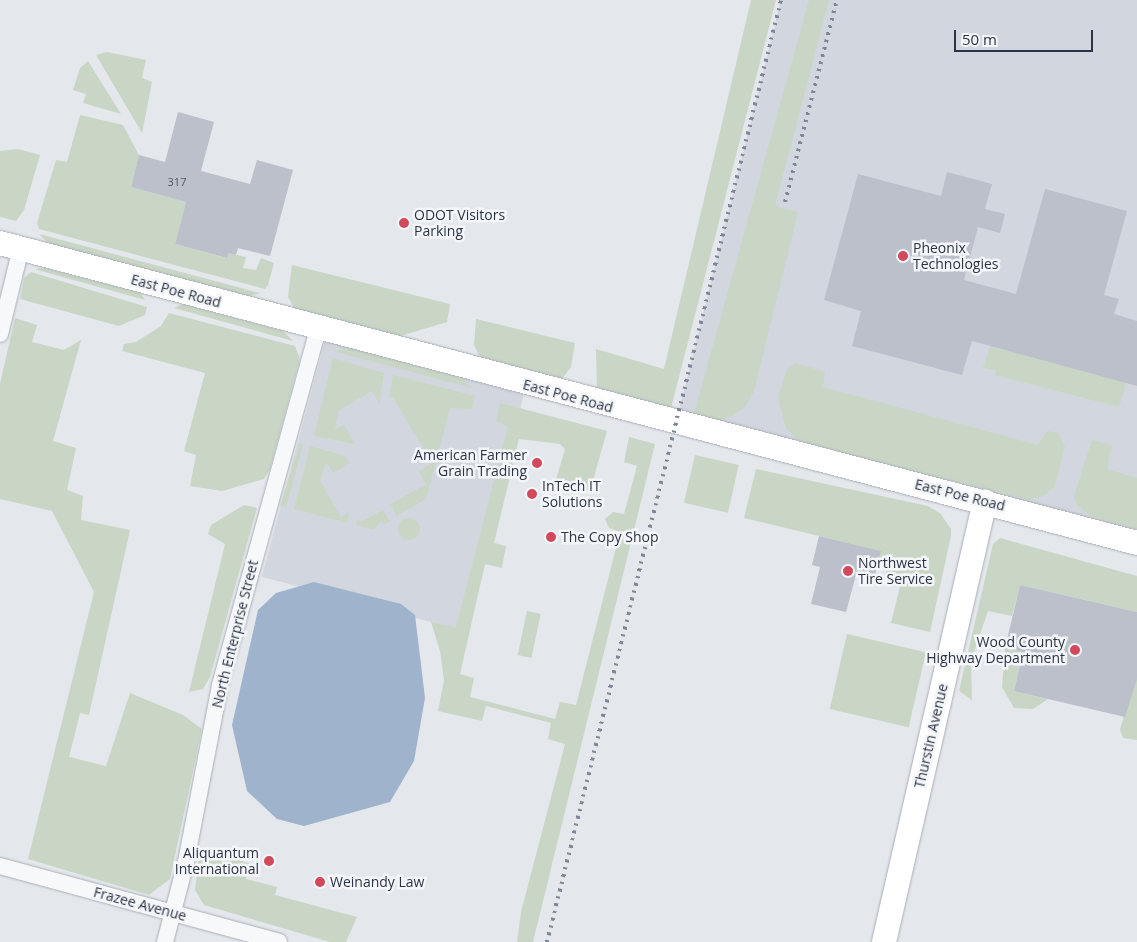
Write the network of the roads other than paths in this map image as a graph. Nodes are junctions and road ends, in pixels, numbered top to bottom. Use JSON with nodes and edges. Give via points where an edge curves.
{"nodes":[{"id":1,"x":10,"y":245,"type":"edge"},
{"id":2,"x":318,"y":329,"type":"junction"},
{"id":3,"x":0,"y":334,"type":"edge"},
{"id":4,"x":985,"y":501,"type":"junction"},
{"id":5,"x":1137,"y":543,"type":"edge"},
{"id":6,"x":0,"y":866,"type":"edge"},
{"id":7,"x":172,"y":913,"type":"junction"},
{"id":8,"x":164,"y":942,"type":"edge"},
{"id":9,"x":279,"y":942,"type":"edge"},
{"id":10,"x":884,"y":942,"type":"edge"}],
"edges":[{"from":1,"to":2,"type":"main road","name":"East Poe Road"},
{"from":1,"to":3,"type":"street"},
{"from":2,"to":4,"type":"main road","name":"East Poe Road","via":[[754,445]]},
{"from":2,"to":7,"type":"street","name":"North Enterprise Street","via":[[227,657]]},
{"from":4,"to":5,"type":"main road","name":"East Poe Road"},
{"from":4,"to":10,"type":"main road","name":"Thurstin Avenue"},
{"from":6,"to":7,"type":"street","name":"Frazee Avenue"},
{"from":7,"to":8,"type":"street","name":"North Enterprise Street"},
{"from":7,"to":9,"type":"street","name":"Frazee Avenue"}]}
